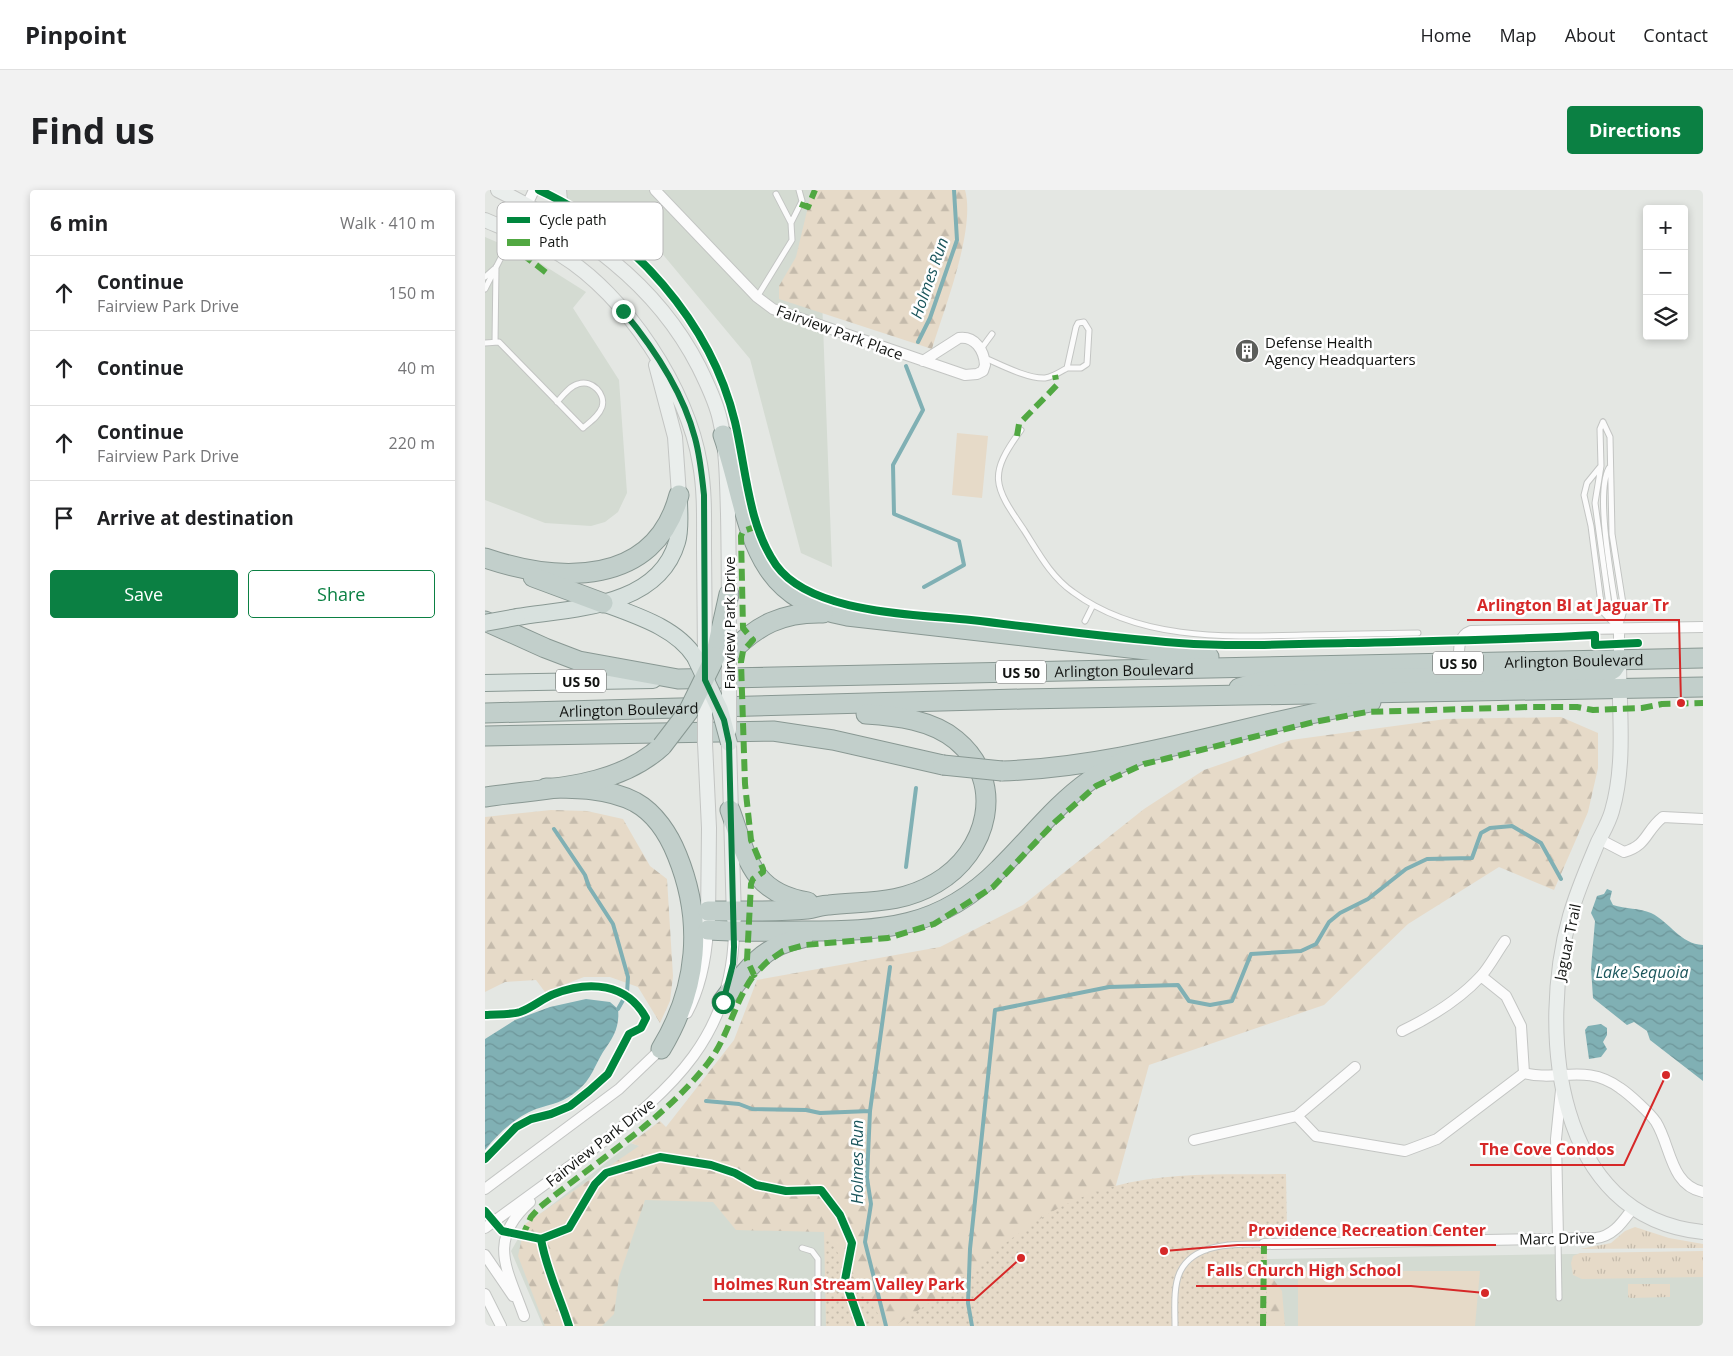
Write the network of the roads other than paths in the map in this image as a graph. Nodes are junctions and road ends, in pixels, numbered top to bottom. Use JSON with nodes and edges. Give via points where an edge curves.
{"nodes":[{"id":1,"x":498,"y":190,"type":"edge"},
{"id":2,"x":534,"y":190,"type":"edge"},
{"id":3,"x":655,"y":190,"type":"edge"},
{"id":4,"x":799,"y":190,"type":"edge"},
{"id":5,"x":776,"y":194,"type":"dead end"},
{"id":6,"x":520,"y":202,"type":"edge"},
{"id":7,"x":529,"y":202,"type":"edge"},
{"id":8,"x":485,"y":220,"type":"edge"},
{"id":9,"x":791,"y":224,"type":"junction"},
{"id":10,"x":497,"y":225,"type":"edge"},
{"id":11,"x":500,"y":260,"type":"edge"},
{"id":12,"x":568,"y":260,"type":"edge"},
{"id":13,"x":609,"y":260,"type":"edge"},
{"id":14,"x":497,"y":267,"type":"junction"},
{"id":15,"x":485,"y":278,"type":"edge"},
{"id":16,"x":485,"y":289,"type":"edge"},
{"id":17,"x":757,"y":297,"type":"junction"},
{"id":18,"x":992,"y":334,"type":"dead end"},
{"id":19,"x":495,"y":342,"type":"junction"},
{"id":20,"x":485,"y":343,"type":"edge"},
{"id":21,"x":652,"y":352,"type":"junction"},
{"id":22,"x":983,"y":353,"type":"junction"},
{"id":23,"x":923,"y":361,"type":"junction"},
{"id":24,"x":1067,"y":368,"type":"junction"},
{"id":25,"x":557,"y":402,"type":"junction"},
{"id":26,"x":1021,"y":430,"type":"dead end"},
{"id":27,"x":723,"y":435,"type":"junction"},
{"id":28,"x":1601,"y":466,"type":"junction"},
{"id":29,"x":679,"y":495,"type":"junction"},
{"id":30,"x":487,"y":559,"type":"edge"},
{"id":31,"x":729,"y":594,"type":"joint"},
{"id":32,"x":603,"y":603,"type":"junction"},
{"id":33,"x":1093,"y":605,"type":"junction"},
{"id":34,"x":832,"y":613,"type":"junction"},
{"id":35,"x":1085,"y":621,"type":"dead end"},
{"id":36,"x":485,"y":622,"type":"edge"},
{"id":37,"x":1703,"y":627,"type":"edge"},
{"id":38,"x":1619,"y":628,"type":"junction"},
{"id":39,"x":1418,"y":633,"type":"dead end"},
{"id":40,"x":711,"y":657,"type":"junction"},
{"id":41,"x":1703,"y":658,"type":"edge"},
{"id":42,"x":1619,"y":660,"type":"junction"},
{"id":43,"x":1459,"y":663,"type":"junction"},
{"id":44,"x":1297,"y":666,"type":"junction"},
{"id":45,"x":678,"y":679,"type":"junction"},
{"id":46,"x":705,"y":680,"type":"junction"},
{"id":47,"x":485,"y":683,"type":"edge"},
{"id":48,"x":1703,"y":687,"type":"edge"},
{"id":49,"x":1619,"y":688,"type":"junction"},
{"id":50,"x":1463,"y":691,"type":"junction"},
{"id":51,"x":1204,"y":696,"type":"junction"},
{"id":52,"x":746,"y":706,"type":"junction"},
{"id":53,"x":485,"y":712,"type":"edge"},
{"id":54,"x":485,"y":736,"type":"edge"},
{"id":55,"x":729,"y":743,"type":"junction"},
{"id":56,"x":1139,"y":755,"type":"junction"},
{"id":57,"x":545,"y":788,"type":"junction"},
{"id":58,"x":485,"y":796,"type":"edge"},
{"id":59,"x":730,"y":810,"type":"junction"},
{"id":60,"x":1703,"y":819,"type":"edge"},
{"id":61,"x":1599,"y":839,"type":"junction"},
{"id":62,"x":829,"y":905,"type":"junction"},
{"id":63,"x":708,"y":910,"type":"junction"},
{"id":64,"x":734,"y":911,"type":"junction"},
{"id":65,"x":708,"y":930,"type":"junction"},
{"id":66,"x":841,"y":931,"type":"junction"},
{"id":67,"x":735,"y":932,"type":"junction"},
{"id":68,"x":1505,"y":941,"type":"dead end"},
{"id":69,"x":1481,"y":976,"type":"junction"},
{"id":70,"x":723,"y":1002,"type":"junction"},
{"id":71,"x":1402,"y":1031,"type":"dead end"},
{"id":72,"x":661,"y":1049,"type":"junction"},
{"id":73,"x":1355,"y":1067,"type":"dead end"},
{"id":74,"x":1524,"y":1074,"type":"junction"},
{"id":75,"x":1561,"y":1079,"type":"junction"},
{"id":76,"x":1297,"y":1116,"type":"junction"},
{"id":77,"x":1194,"y":1140,"type":"dead end"},
{"id":78,"x":558,"y":1176,"type":"junction"},
{"id":79,"x":485,"y":1190,"type":"edge"},
{"id":80,"x":1703,"y":1192,"type":"edge"},
{"id":81,"x":1633,"y":1208,"type":"junction"},
{"id":82,"x":485,"y":1228,"type":"edge"},
{"id":83,"x":1703,"y":1232,"type":"edge"},
{"id":84,"x":1558,"y":1239,"type":"junction"},
{"id":85,"x":1265,"y":1244,"type":"joint"},
{"id":86,"x":802,"y":1248,"type":"dead end"},
{"id":87,"x":485,"y":1255,"type":"edge"},
{"id":88,"x":485,"y":1294,"type":"edge"},
{"id":89,"x":1559,"y":1298,"type":"dead end"},
{"id":90,"x":527,"y":1321,"type":"edge"},
{"id":91,"x":501,"y":1326,"type":"edge"},
{"id":92,"x":818,"y":1326,"type":"edge"},
{"id":93,"x":1175,"y":1326,"type":"edge"}],
"edges":[{"from":1,"to":6,"type":"main road","name":"Fairview Park Drive"},
{"from":2,"to":7,"type":"street"},
{"from":3,"to":17,"type":"street","name":"Fairview Park Place"},
{"from":4,"to":9,"type":"lane","via":[[802,201]]},
{"from":5,"to":9,"type":"lane"},
{"from":8,"to":10,"type":"main road","name":"Fairview Park Drive"},
{"from":9,"to":17,"type":"lane","via":[[792,240]]},
{"from":11,"to":14,"type":"lane"},
{"from":12,"to":21,"type":"main road","name":"Fairview Park Drive","via":[[602,286]]},
{"from":13,"to":27,"type":"main road","name":"Fairview Park Drive","via":[[641,285],[676,329],[710,391]]},
{"from":14,"to":15,"type":"lane"},
{"from":14,"to":16,"type":"lane"},
{"from":14,"to":19,"type":"lane"},
{"from":17,"to":23,"type":"street","name":"Fairview Park Place","via":[[773,309]]},
{"from":18,"to":22,"type":"lane"},
{"from":19,"to":20,"type":"lane"},
{"from":19,"to":25,"type":"lane","via":[[499,342]]},
{"from":21,"to":29,"type":"main road","via":[[675,437]]},
{"from":21,"to":40,"type":"main road","name":"Fairview Park Drive","via":[[687,413],[701,465]]},
{"from":22,"to":23,"type":"street","name":"Fairview Park Place","via":[[974,340],[959,338]]},
{"from":22,"to":23,"type":"street","name":"Fairview Park Place","via":[[983,371],[971,376]]},
{"from":22,"to":24,"type":"lane","via":[[1011,370],[1042,378]]},
{"from":24,"to":24,"type":"lane","via":[[1075,327],[1084,322],[1089,330],[1087,364],[1081,368]]},
{"from":25,"to":25,"type":"lane","via":[[579,383],[597,388],[602,396],[602,406],[597,415],[583,428]]},
{"from":26,"to":33,"type":"lane","via":[[1001,462],[998,479],[1004,499],[1054,575]]},
{"from":27,"to":31,"type":"main road","name":"Fairview Park Drive"},
{"from":27,"to":34,"type":"highway","via":[[747,520],[764,564],[797,599]]},
{"from":28,"to":38,"type":"lane","via":[[1595,503],[1599,540],[1610,612]]},
{"from":28,"to":38,"type":"lane","via":[[1587,483],[1584,495],[1602,611]]},
{"from":28,"to":38,"type":"lane","via":[[1600,429],[1603,422],[1610,437],[1611,466],[1604,477],[1603,519]]},
{"from":29,"to":30,"type":"highway","via":[[674,513],[651,546],[641,556],[619,567],[556,573]]},
{"from":29,"to":32,"type":"main road","via":[[677,540],[664,566],[642,587]]},
{"from":30,"to":32,"type":"highway"},
{"from":31,"to":40,"type":"highway"},
{"from":32,"to":36,"type":"main road","bridge":true},
{"from":32,"to":40,"type":"main road","via":[[671,634],[687,647]]},
{"from":33,"to":35,"type":"lane"},
{"from":33,"to":39,"type":"lane","via":[[1158,628],[1207,635]]},
{"from":34,"to":40,"type":"highway","via":[[809,613],[772,620]]},
{"from":34,"to":44,"type":"highway"},
{"from":36,"to":45,"type":"highway","via":[[579,660]]},
{"from":37,"to":38,"type":"street"},
{"from":38,"to":42,"type":"street"},
{"from":38,"to":43,"type":"street","via":[[1468,632],[1461,641]]},
{"from":40,"to":46,"type":"highway","bridge":true},
{"from":40,"to":46,"type":"main road","bridge":true},
{"from":40,"to":55,"type":"main road","name":"Fairview Park Drive","bridge":true},
{"from":41,"to":42,"type":"highway","name":"Arlington Boulevard","number":"US 50"},
{"from":42,"to":43,"type":"highway","name":"Arlington Boulevard","number":"US 50"},
{"from":42,"to":49,"type":"main road","name":"Jaguar Trail"},
{"from":42,"to":51,"type":"highway","via":[[1605,674],[1264,682]]},
{"from":43,"to":44,"type":"highway","name":"Arlington Boulevard","number":"US 50"},
{"from":44,"to":45,"type":"highway","name":"Arlington Boulevard","number":"US 50"},
{"from":45,"to":47,"type":"main road","name":"Arlington Boulevard","number":"US 50"},
{"from":46,"to":55,"type":"main road","bridge":true,"via":[[724,720]]},
{"from":46,"to":57,"type":"highway","bridge":true,"via":[[688,712],[648,759],[613,776]]},
{"from":46,"to":63,"type":"main road","name":"Fairview Park Drive","bridge":true},
{"from":48,"to":49,"type":"highway","name":"Arlington Boulevard","number":"US 50"},
{"from":49,"to":50,"type":"highway","name":"Arlington Boulevard","number":"US 50"},
{"from":49,"to":61,"type":"main road","name":"Jaguar Trail","via":[[1617,788],[1613,811]]},
{"from":50,"to":51,"type":"highway","name":"Arlington Boulevard","number":"US 50"},
{"from":50,"to":56,"type":"highway","via":[[1397,698],[1295,717]]},
{"from":51,"to":52,"type":"highway","name":"Arlington Boulevard","number":"US 50"},
{"from":52,"to":53,"type":"highway","name":"Arlington Boulevard","number":"US 50"},
{"from":52,"to":62,"type":"highway","via":[[789,714],[864,713],[903,718],[955,739],[974,760],[982,780],[986,811],[978,840],[964,861],[935,884],[897,898]]},
{"from":54,"to":56,"type":"highway","bridge":true,"via":[[773,731],[833,740],[943,765],[1002,771],[1039,770]]},
{"from":55,"to":59,"type":"main road","name":"Fairview Park Drive"},
{"from":56,"to":66,"type":"highway","via":[[1112,767],[1067,798],[985,882],[941,912],[891,928]]},
{"from":57,"to":58,"type":"highway"},
{"from":57,"to":72,"type":"highway","via":[[584,789],[622,796],[651,815],[673,844],[691,897],[695,923],[694,950],[683,1008]]},
{"from":59,"to":62,"type":"highway","via":[[748,860],[768,888],[793,899]]},
{"from":59,"to":64,"type":"main road","name":"Fairview Park Drive"},
{"from":60,"to":61,"type":"street","via":[[1663,817],[1652,825],[1636,848],[1624,852]]},
{"from":61,"to":75,"type":"main road","name":"Jaguar Trail","via":[[1580,886],[1563,950],[1556,1023]]},
{"from":62,"to":64,"type":"highway","via":[[807,909]]},
{"from":63,"to":64,"type":"highway"},
{"from":63,"to":65,"type":"main road","name":"Fairview Park Drive"},
{"from":64,"to":67,"type":"main road","name":"Fairview Park Drive"},
{"from":65,"to":67,"type":"highway"},
{"from":65,"to":72,"type":"street","name":"Fairview Park Drive","via":[[704,968],[695,997],[685,1019]]},
{"from":66,"to":67,"type":"highway"},
{"from":66,"to":70,"type":"highway","via":[[785,942],[772,949],[748,969]]},
{"from":67,"to":70,"type":"street","name":"Fairview Park Drive","via":[[733,964]]},
{"from":68,"to":69,"type":"street"},
{"from":69,"to":71,"type":"street","via":[[1434,1016]]},
{"from":69,"to":74,"type":"street","via":[[1506,996],[1521,1026]]},
{"from":70,"to":78,"type":"street","name":"Fairview Park Drive","via":[[707,1038],[676,1080],[641,1113]]},
{"from":72,"to":79,"type":"street","name":"Fairview Park Drive","via":[[619,1089]]},
{"from":73,"to":76,"type":"street"},
{"from":74,"to":75,"type":"street"},
{"from":74,"to":76,"type":"street","via":[[1437,1139],[1405,1151],[1316,1136]]},
{"from":75,"to":80,"type":"street","via":[[1593,1074],[1620,1088],[1656,1122],[1673,1167],[1687,1186]]},
{"from":75,"to":81,"type":"main road","name":"Jaguar Trail","via":[[1579,1138],[1590,1160],[1609,1187]]},
{"from":75,"to":84,"type":"street","via":[[1556,1139]]},
{"from":76,"to":77,"type":"street"},
{"from":78,"to":82,"type":"street","name":"Fairview Park Drive"},
{"from":78,"to":90,"type":"street","via":[[519,1212],[506,1232],[506,1262]]},
{"from":81,"to":83,"type":"main road","via":[[1664,1224]]},
{"from":81,"to":84,"type":"street","name":"Marc Drive","via":[[1618,1228],[1602,1237]]},
{"from":84,"to":85,"type":"street","name":"Marc Drive"},
{"from":84,"to":89,"type":"lane"},
{"from":85,"to":93,"type":"lane","via":[[1211,1248],[1192,1258],[1180,1271]]},
{"from":86,"to":92,"type":"lane","via":[[818,1259]]},
{"from":87,"to":90,"type":"street"},
{"from":88,"to":91,"type":"street"}]}
